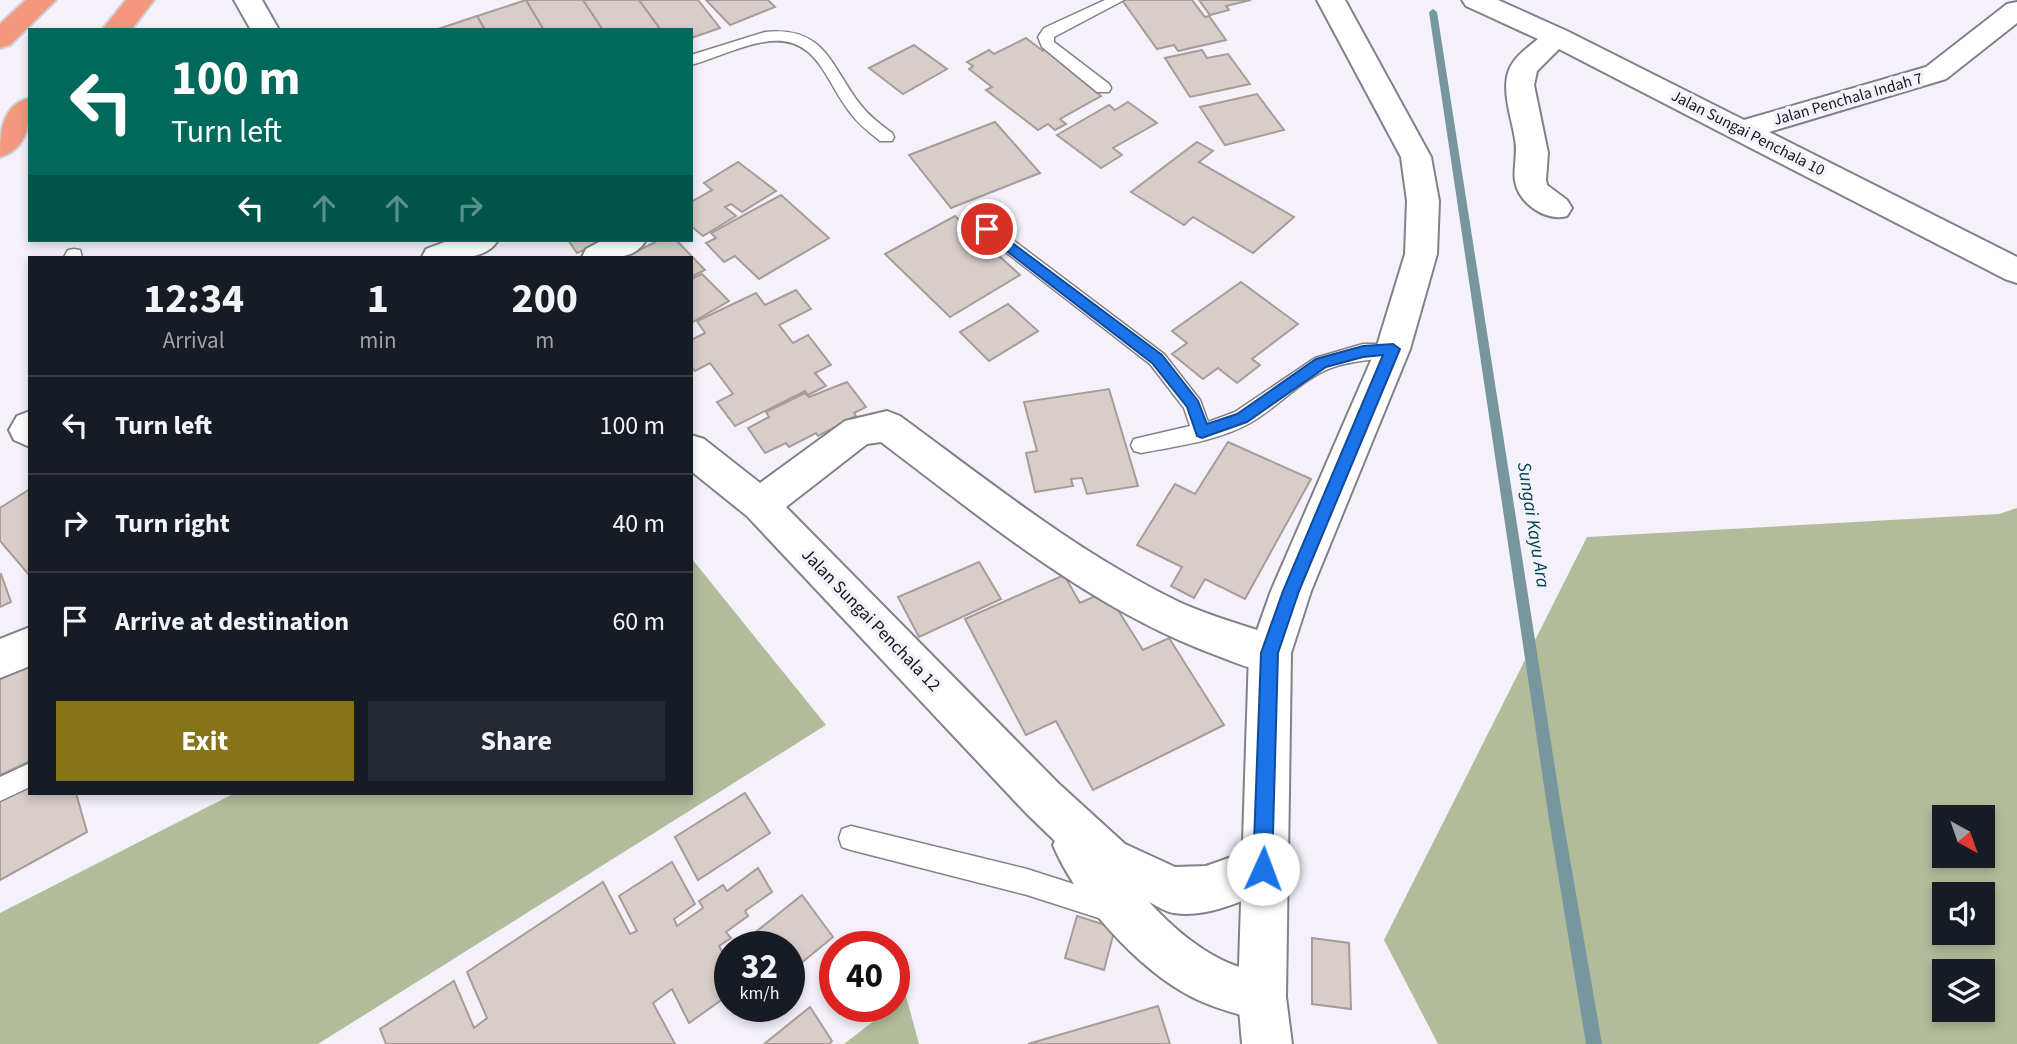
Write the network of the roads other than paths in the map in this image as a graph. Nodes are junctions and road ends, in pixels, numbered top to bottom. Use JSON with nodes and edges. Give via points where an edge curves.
{"nodes":[{"id":1,"x":21,"y":0,"type":"edge"},
{"id":2,"x":42,"y":0,"type":"edge"},
{"id":3,"x":140,"y":0,"type":"edge"},
{"id":4,"x":248,"y":0,"type":"edge"},
{"id":5,"x":1117,"y":0,"type":"edge"},
{"id":6,"x":1331,"y":0,"type":"edge"},
{"id":7,"x":1476,"y":0,"type":"edge"},
{"id":8,"x":2017,"y":10,"type":"edge"},
{"id":9,"x":107,"y":17,"type":"edge"},
{"id":10,"x":264,"y":28,"type":"edge"},
{"id":11,"x":1558,"y":37,"type":"junction"},
{"id":12,"x":1,"y":38,"type":"edge"},
{"id":13,"x":693,"y":59,"type":"edge"},
{"id":14,"x":1103,"y":88,"type":"dead end"},
{"id":15,"x":28,"y":110,"type":"edge"},
{"id":16,"x":1742,"y":130,"type":"junction"},
{"id":17,"x":886,"y":137,"type":"dead end"},
{"id":18,"x":28,"y":141,"type":"edge"},
{"id":19,"x":0,"y":147,"type":"edge"},
{"id":20,"x":0,"y":175,"type":"edge"},
{"id":21,"x":1556,"y":208,"type":"dead end"},
{"id":22,"x":987,"y":229,"type":"dead end"},
{"id":23,"x":476,"y":242,"type":"edge"},
{"id":24,"x":483,"y":242,"type":"edge"},
{"id":25,"x":626,"y":242,"type":"edge"},
{"id":26,"x":441,"y":256,"type":"edge"},
{"id":27,"x":495,"y":256,"type":"edge"},
{"id":28,"x":600,"y":256,"type":"edge"},
{"id":29,"x":2011,"y":260,"type":"edge"},
{"id":30,"x":1393,"y":349,"type":"junction"},
{"id":31,"x":1202,"y":432,"type":"junction"},
{"id":32,"x":1141,"y":445,"type":"dead end"},
{"id":33,"x":693,"y":452,"type":"edge"},
{"id":34,"x":760,"y":505,"type":"junction"},
{"id":35,"x":28,"y":647,"type":"edge"},
{"id":36,"x":1270,"y":653,"type":"junction"},
{"id":37,"x":0,"y":659,"type":"edge"},
{"id":38,"x":28,"y":776,"type":"edge"},
{"id":39,"x":0,"y":789,"type":"edge"},
{"id":40,"x":852,"y":838,"type":"dead end"},
{"id":41,"x":1263,"y":869,"type":"junction"},
{"id":42,"x":1140,"y":897,"type":"junction"},
{"id":43,"x":1264,"y":1021,"type":"edge"}],
"edges":[{"from":1,"to":12,"type":"highway"},
{"from":2,"to":12,"type":"highway"},
{"from":3,"to":9,"type":"highway"},
{"from":4,"to":10,"type":"street"},
{"from":5,"to":14,"type":"lane","via":[[1049,31],[1045,37],[1047,44]]},
{"from":6,"to":30,"type":"street","via":[[1416,157],[1423,201],[1421,254]]},
{"from":7,"to":11,"type":"street","name":"Jalan Sungai Penchala 10"},
{"from":8,"to":16,"type":"street","name":"Jalan Penchala Indah 7","via":[[1936,74]]},
{"from":11,"to":16,"type":"street","name":"Jalan Sungai Penchala 10"},
{"from":11,"to":21,"type":"street","via":[[1531,59],[1520,85],[1533,153],[1530,180],[1534,191]]},
{"from":13,"to":17,"type":"lane","via":[[773,36],[796,37],[815,47],[851,104]]},
{"from":15,"to":19,"type":"highway"},
{"from":16,"to":29,"type":"street","name":"Jalan Sungai Penchala 10"},
{"from":18,"to":20,"type":"highway"},
{"from":22,"to":31,"type":"lane","via":[[1157,359],[1193,405]]},
{"from":23,"to":26,"type":"street"},
{"from":24,"to":27,"type":"street"},
{"from":25,"to":28,"type":"street"},
{"from":30,"to":31,"type":"lane","via":[[1363,351],[1322,363],[1242,418]]},
{"from":30,"to":36,"type":"street","via":[[1291,591]]},
{"from":31,"to":32,"type":"lane"},
{"from":33,"to":34,"type":"street","name":"Jalan Sungai Penchala 12"},
{"from":34,"to":36,"type":"street","via":[[858,431],[887,426],[1085,569],[1209,634]]},
{"from":34,"to":42,"type":"street","name":"Jalan Sungai Penchala 12"},
{"from":35,"to":37,"type":"street"},
{"from":36,"to":41,"type":"street"},
{"from":38,"to":39,"type":"lane"},
{"from":40,"to":42,"type":"lane","via":[[1027,882]]},
{"from":41,"to":42,"type":"street","via":[[1206,889]]},
{"from":41,"to":43,"type":"street"},
{"from":42,"to":43,"type":"street","name":"Jalan Sungai Penchala 12","via":[[1158,947]]}]}
